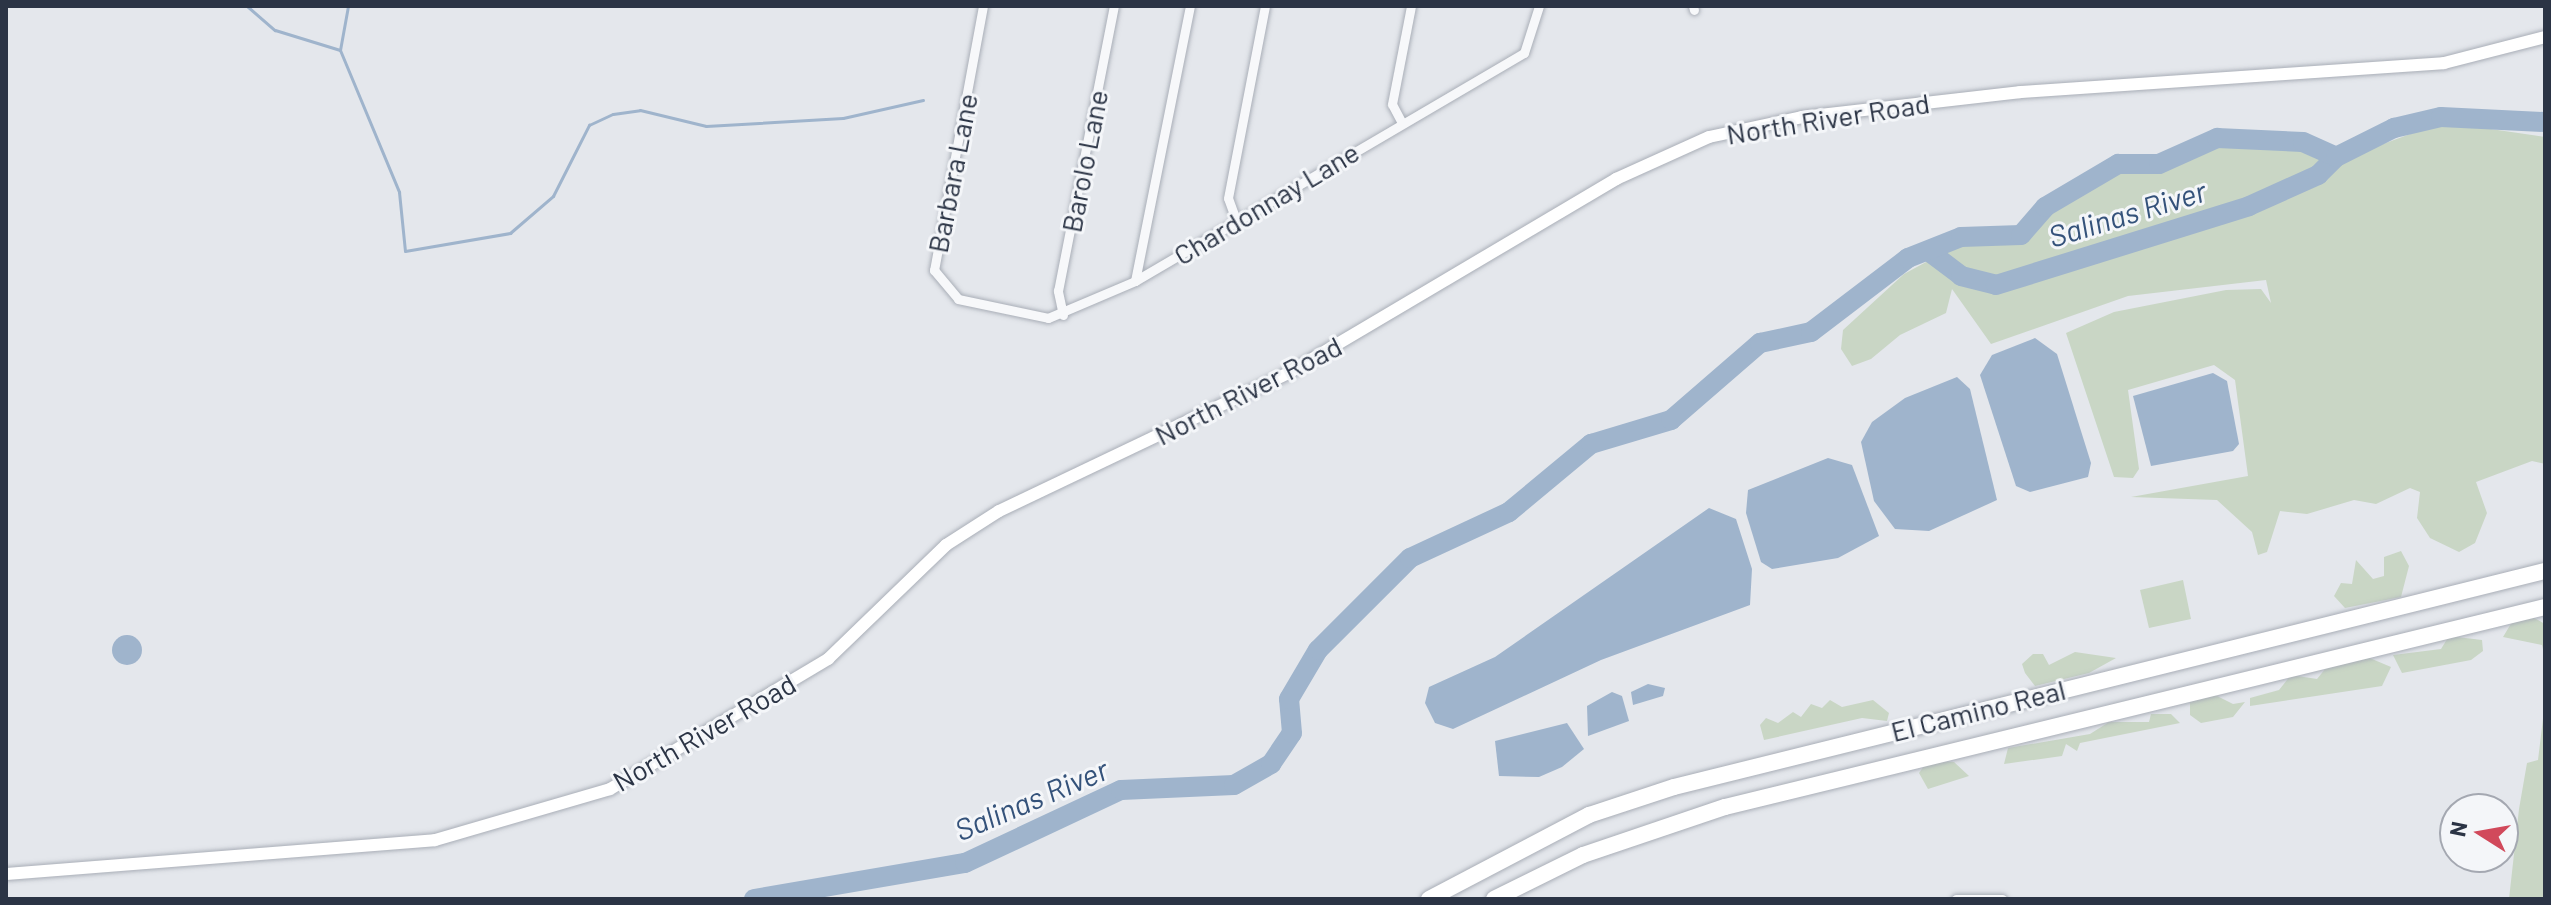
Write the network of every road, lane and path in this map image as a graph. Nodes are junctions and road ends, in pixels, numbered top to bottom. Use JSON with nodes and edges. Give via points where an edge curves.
{"nodes":[{"id":1,"x":983,"y":6,"type":"edge"},
{"id":2,"x":1114,"y":6,"type":"edge"},
{"id":3,"x":1190,"y":6,"type":"edge"},
{"id":4,"x":1265,"y":6,"type":"edge"},
{"id":5,"x":1411,"y":6,"type":"edge"},
{"id":6,"x":1539,"y":6,"type":"edge"},
{"id":7,"x":2545,"y":37,"type":"edge"},
{"id":8,"x":1402,"y":123,"type":"junction"},
{"id":9,"x":1236,"y":220,"type":"junction"},
{"id":10,"x":1135,"y":281,"type":"junction"},
{"id":11,"x":1063,"y":315,"type":"junction"},
{"id":12,"x":2545,"y":571,"type":"edge"},
{"id":13,"x":2545,"y":607,"type":"edge"},
{"id":14,"x":6,"y":874,"type":"edge"},
{"id":15,"x":1429,"y":899,"type":"edge"},
{"id":16,"x":1494,"y":899,"type":"edge"},
{"id":17,"x":1956,"y":899,"type":"edge"},
{"id":18,"x":2002,"y":899,"type":"edge"}],
"edges":[{"from":1,"to":11,"type":"street","name":"Barbara Lane","via":[[934,270],[958,299]]},
{"from":2,"to":11,"type":"street","name":"Barolo Lane","via":[[1058,291]]},
{"from":3,"to":10,"type":"street"},
{"from":4,"to":9,"type":"street","via":[[1228,198]]},
{"from":5,"to":8,"type":"street","via":[[1392,104]]},
{"from":6,"to":8,"type":"street","name":"Chardonnay Lane","via":[[1529,46]]},
{"from":7,"to":14,"type":"main road","name":"North River Road","via":[[2444,63],[2020,92],[1802,117],[1709,137],[1616,179],[1262,387],[999,511],[946,545],[828,659],[610,789],[435,840]]},
{"from":8,"to":9,"type":"street","name":"Chardonnay Lane"},
{"from":9,"to":10,"type":"street","name":"Chardonnay Lane"},
{"from":10,"to":11,"type":"street","name":"Chardonnay Lane"},
{"from":12,"to":15,"type":"highway","name":"El Camino Real","via":[[1674,787],[1589,815]]},
{"from":13,"to":16,"type":"highway","name":"El Camino Real","via":[[1725,807],[1583,855]]},
{"from":17,"to":18,"type":"street"}]}
